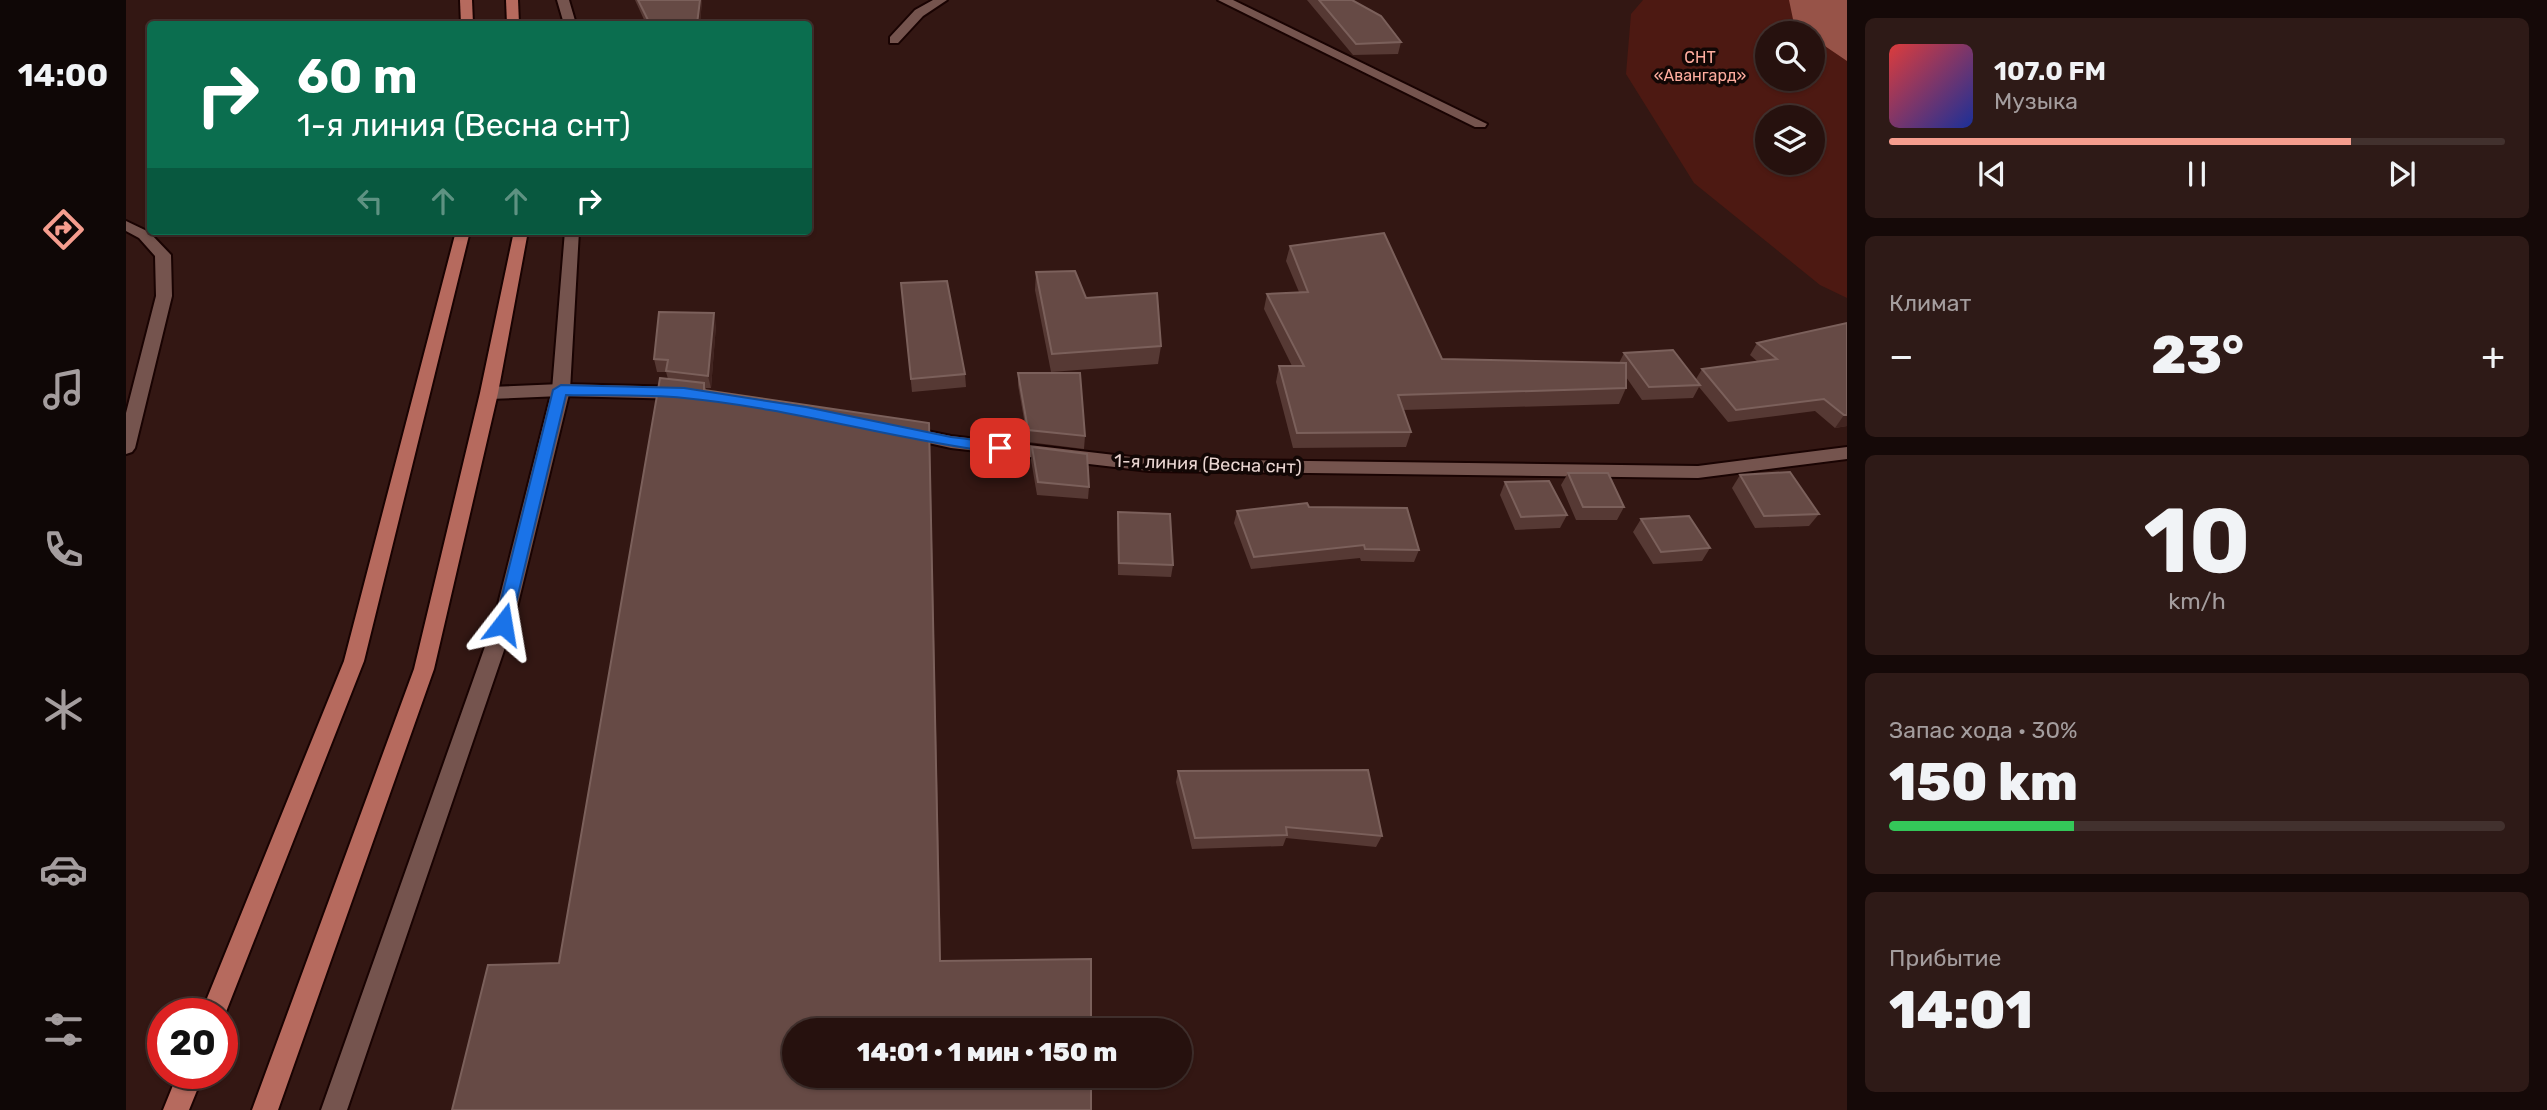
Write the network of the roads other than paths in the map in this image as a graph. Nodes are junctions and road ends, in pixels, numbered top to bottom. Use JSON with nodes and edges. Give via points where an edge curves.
{"nodes":[{"id":1,"x":466,"y":0,"type":"edge"},
{"id":2,"x":512,"y":0,"type":"edge"},
{"id":3,"x":563,"y":0,"type":"edge"},
{"id":4,"x":941,"y":0,"type":"edge"},
{"id":5,"x":1224,"y":0,"type":"edge"},
{"id":6,"x":467,"y":21,"type":"edge"},
{"id":7,"x":513,"y":21,"type":"edge"},
{"id":8,"x":569,"y":21,"type":"edge"},
{"id":9,"x":894,"y":40,"type":"dead end"},
{"id":10,"x":1480,"y":124,"type":"dead end"},
{"id":11,"x":126,"y":225,"type":"edge"},
{"id":12,"x":462,"y":235,"type":"edge"},
{"id":13,"x":520,"y":235,"type":"edge"},
{"id":14,"x":572,"y":235,"type":"edge"},
{"id":15,"x":561,"y":390,"type":"junction"},
{"id":16,"x":489,"y":393,"type":"junction"},
{"id":17,"x":697,"y":395,"type":"edge"},
{"id":18,"x":885,"y":428,"type":"edge"},
{"id":19,"x":126,"y":448,"type":"edge"},
{"id":20,"x":1847,"y":453,"type":"edge"},
{"id":21,"x":220,"y":998,"type":"edge"},
{"id":22,"x":185,"y":1089,"type":"edge"},
{"id":23,"x":176,"y":1110,"type":"edge"},
{"id":24,"x":265,"y":1110,"type":"edge"},
{"id":25,"x":334,"y":1110,"type":"edge"}],
"edges":[{"from":1,"to":6,"type":"main road"},
{"from":2,"to":7,"type":"main road"},
{"from":3,"to":8,"type":"street"},
{"from":4,"to":9,"type":"street","via":[[919,13]]},
{"from":5,"to":10,"type":"street"},
{"from":11,"to":19,"type":"street","via":[[144,235],[163,255],[164,296]]},
{"from":12,"to":21,"type":"main road","via":[[354,661]]},
{"from":13,"to":16,"type":"main road"},
{"from":14,"to":15,"type":"street"},
{"from":15,"to":16,"type":"street"},
{"from":15,"to":17,"type":"street"},
{"from":15,"to":25,"type":"street","via":[[503,624]]},
{"from":16,"to":24,"type":"main road","via":[[424,669]]},
{"from":18,"to":20,"type":"street","name":"1-я линия (Весна снт)","via":[[951,442],[1149,465],[1698,472]]},
{"from":22,"to":23,"type":"main road"}]}
